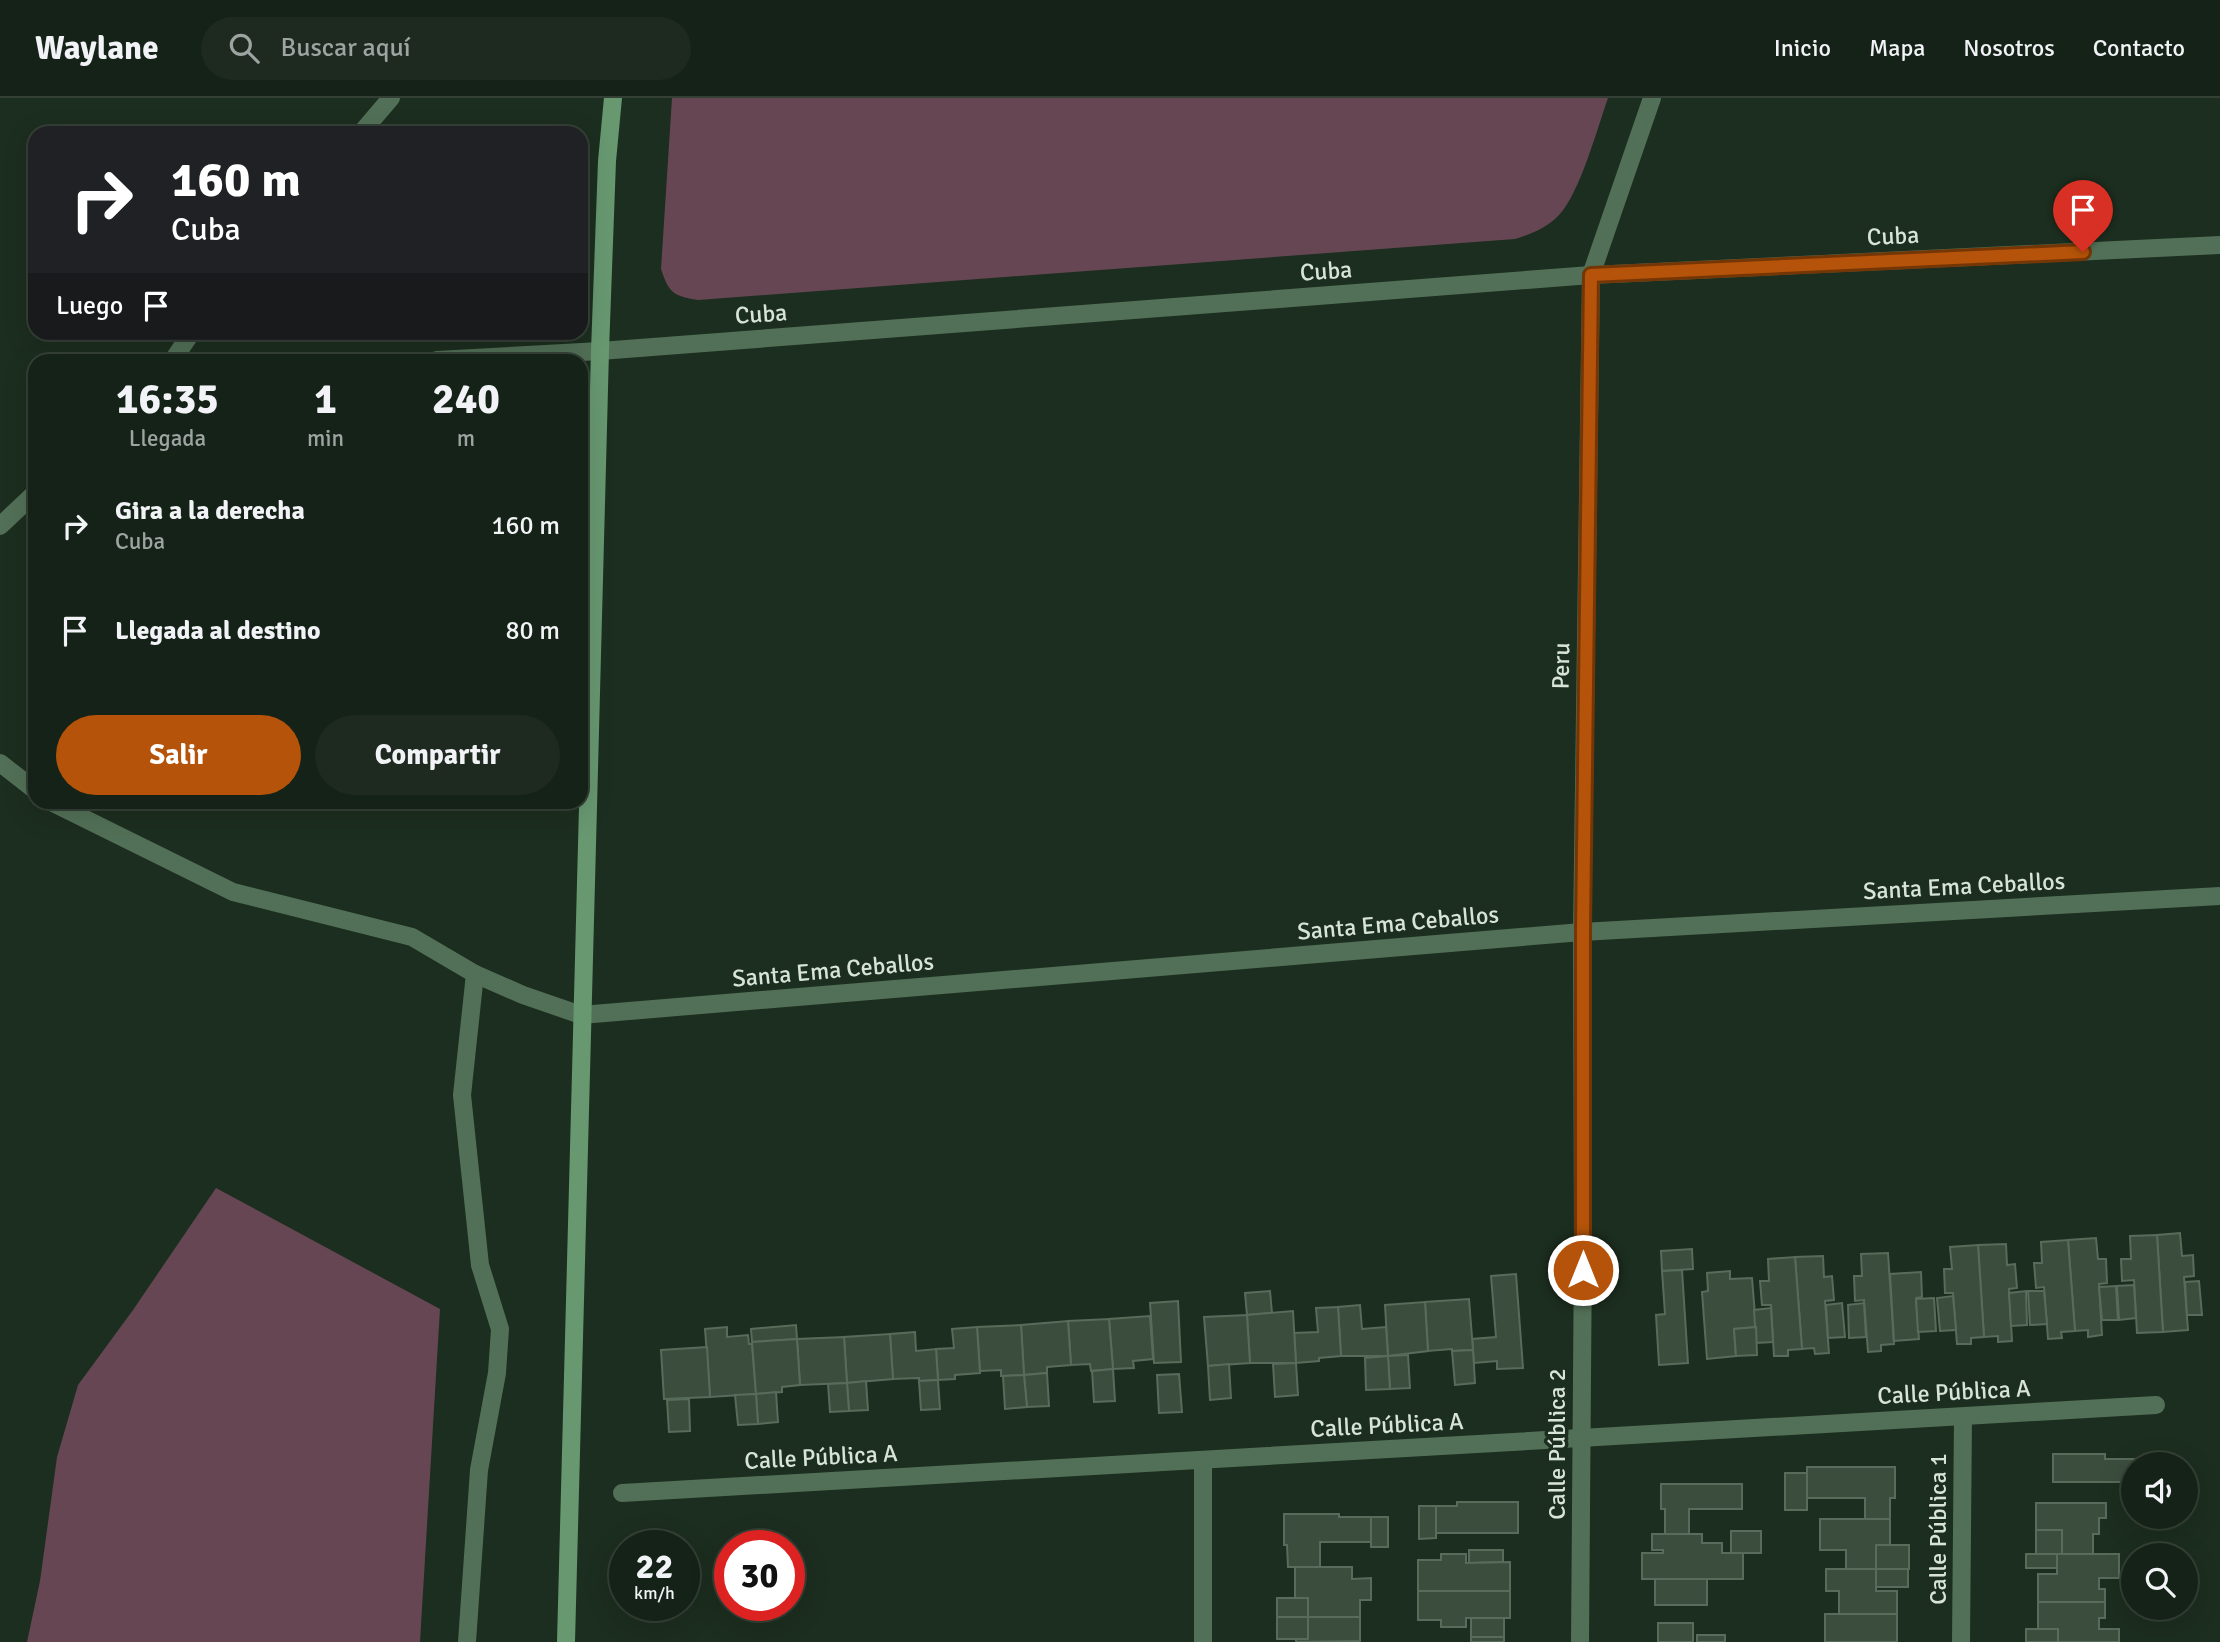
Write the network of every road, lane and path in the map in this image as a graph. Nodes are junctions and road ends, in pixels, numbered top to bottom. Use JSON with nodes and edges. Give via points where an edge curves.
{"nodes":[{"id":1,"x":391,"y":98,"type":"edge"},
{"id":2,"x":613,"y":98,"type":"edge"},
{"id":3,"x":1653,"y":98,"type":"edge"},
{"id":4,"x":367,"y":126,"type":"edge"},
{"id":5,"x":2220,"y":246,"type":"edge"},
{"id":6,"x":1591,"y":275,"type":"junction"},
{"id":7,"x":600,"y":351,"type":"junction"},
{"id":8,"x":546,"y":354,"type":"edge"},
{"id":9,"x":28,"y":500,"type":"edge"},
{"id":10,"x":0,"y":526,"type":"edge"},
{"id":11,"x":0,"y":763,"type":"edge"},
{"id":12,"x":588,"y":770,"type":"edge"},
{"id":13,"x":28,"y":785,"type":"edge"},
{"id":14,"x":65,"y":809,"type":"edge"},
{"id":15,"x":587,"y":809,"type":"edge"},
{"id":16,"x":2220,"y":896,"type":"edge"},
{"id":17,"x":1583,"y":932,"type":"junction"},
{"id":18,"x":475,"y":974,"type":"junction"},
{"id":19,"x":581,"y":1015,"type":"junction"},
{"id":20,"x":1583,"y":1246,"type":"joint"},
{"id":21,"x":2156,"y":1405,"type":"dead end"},
{"id":22,"x":1963,"y":1416,"type":"junction"},
{"id":23,"x":1582,"y":1438,"type":"junction"},
{"id":24,"x":1203,"y":1460,"type":"junction"},
{"id":25,"x":622,"y":1493,"type":"dead end"},
{"id":26,"x":467,"y":1642,"type":"edge"},
{"id":27,"x":566,"y":1642,"type":"edge"},
{"id":28,"x":1203,"y":1642,"type":"edge"},
{"id":29,"x":1580,"y":1642,"type":"edge"},
{"id":30,"x":1961,"y":1642,"type":"edge"}],
"edges":[{"from":1,"to":4,"type":"street"},
{"from":2,"to":7,"type":"street"},
{"from":3,"to":6,"type":"street","name":"Peru"},
{"from":5,"to":6,"type":"street","name":"Cuba"},
{"from":6,"to":7,"type":"street","name":"Cuba"},
{"from":6,"to":17,"type":"street","name":"Peru"},
{"from":7,"to":8,"type":"street","name":"Cuba"},
{"from":7,"to":12,"type":"street"},
{"from":9,"to":10,"type":"street"},
{"from":11,"to":13,"type":"street"},
{"from":14,"to":18,"type":"street","via":[[233,892],[412,937]]},
{"from":15,"to":19,"type":"street"},
{"from":16,"to":17,"type":"street","name":"Santa Ema Ceballos"},
{"from":17,"to":19,"type":"street","name":"Santa Ema Ceballos"},
{"from":17,"to":20,"type":"street","name":"Peru"},
{"from":18,"to":19,"type":"street"},
{"from":18,"to":26,"type":"street","via":[[462,1095],[480,1265],[500,1329],[497,1373],[479,1470]]},
{"from":19,"to":27,"type":"street"},
{"from":20,"to":23,"type":"street","name":"Calle Pública 2"},
{"from":21,"to":22,"type":"street","name":"Calle Pública A"},
{"from":22,"to":23,"type":"street","name":"Calle Pública A"},
{"from":22,"to":30,"type":"street","name":"Calle Pública 1"},
{"from":23,"to":24,"type":"street","name":"Calle Pública A"},
{"from":23,"to":29,"type":"street","name":"Calle Pública 2"},
{"from":24,"to":25,"type":"street","name":"Calle Pública A"},
{"from":24,"to":28,"type":"street"}]}
